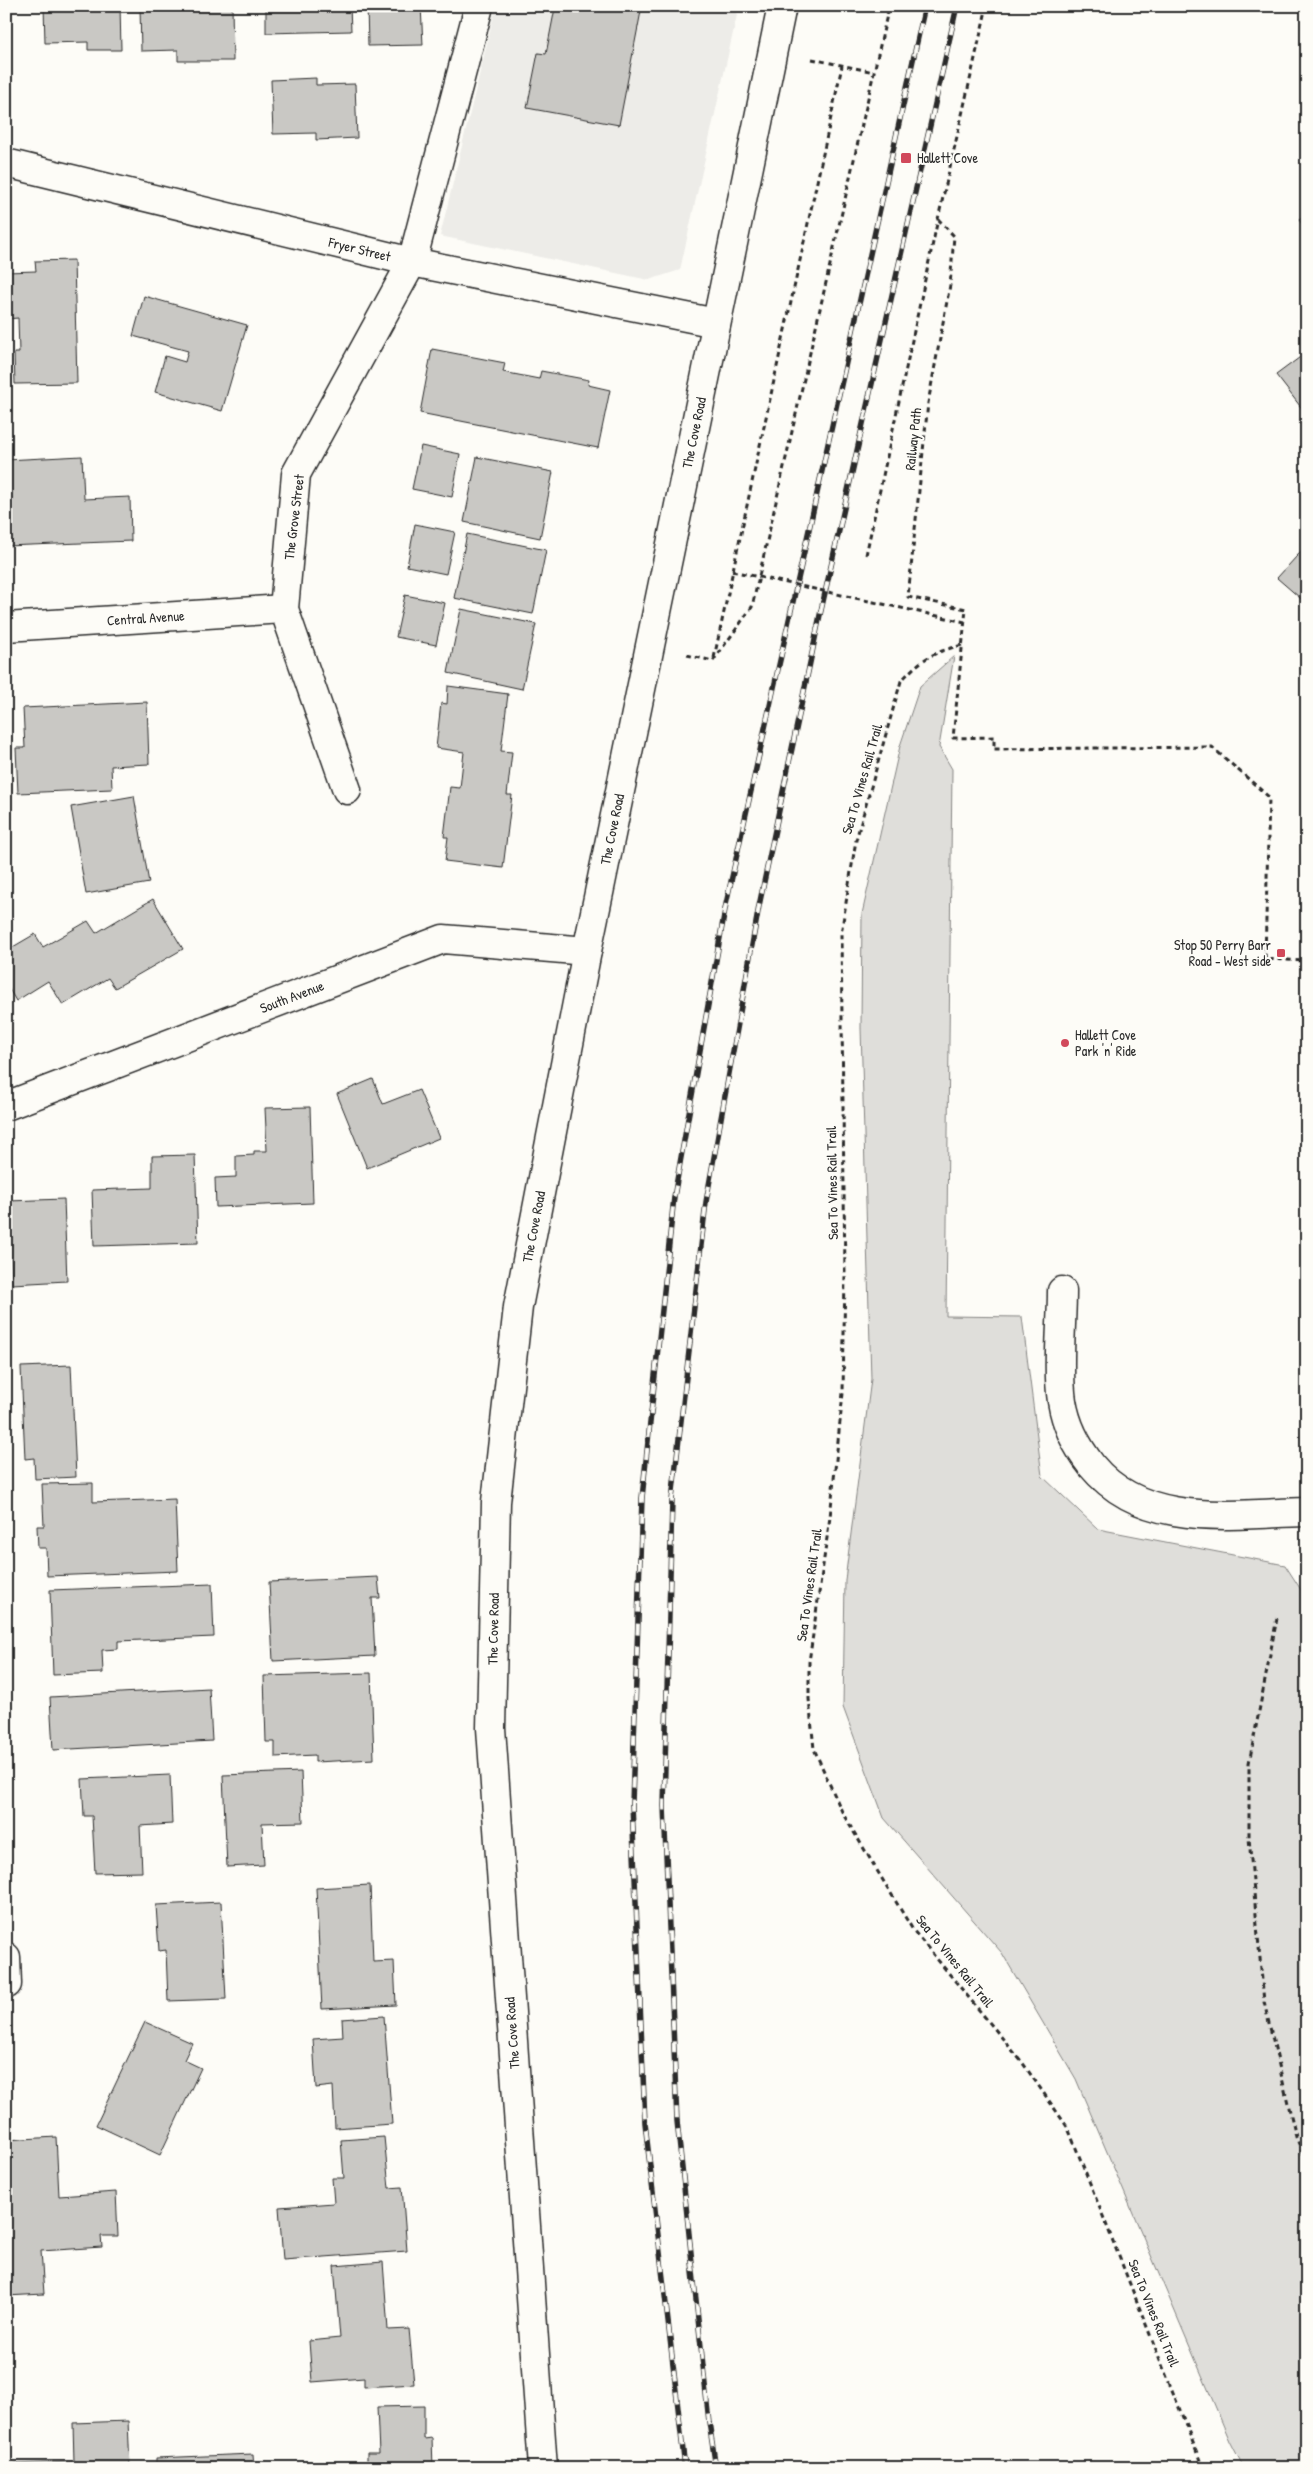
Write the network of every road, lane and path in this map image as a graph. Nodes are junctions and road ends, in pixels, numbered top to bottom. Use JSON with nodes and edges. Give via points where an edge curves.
{"nodes":[{"id":1,"x":478,"y":6,"type":"edge"},
{"id":2,"x":782,"y":6,"type":"edge"},
{"id":3,"x":889,"y":6,"type":"edge"},
{"id":4,"x":987,"y":6,"type":"edge"},
{"id":5,"x":812,"y":59,"type":"dead end"},
{"id":6,"x":842,"y":66,"type":"junction"},
{"id":7,"x":874,"y":72,"type":"junction"},
{"id":8,"x":6,"y":163,"type":"edge"},
{"id":9,"x":938,"y":219,"type":"junction"},
{"id":10,"x":412,"y":262,"type":"junction"},
{"id":11,"x":716,"y":324,"type":"junction"},
{"id":12,"x":866,"y":555,"type":"dead end"},
{"id":13,"x":732,"y":571,"type":"junction"},
{"id":14,"x":284,"y":609,"type":"junction"},
{"id":15,"x":965,"y":622,"type":"junction"},
{"id":16,"x":6,"y":627,"type":"edge"},
{"id":17,"x":962,"y":645,"type":"junction"},
{"id":18,"x":347,"y":790,"type":"dead end"},
{"id":19,"x":587,"y":952,"type":"junction"},
{"id":20,"x":1307,"y":961,"type":"edge"},
{"id":21,"x":6,"y":1106,"type":"edge"},
{"id":22,"x":1062,"y":1291,"type":"dead end"},
{"id":23,"x":1306,"y":1516,"type":"edge"},
{"id":24,"x":1277,"y":1618,"type":"dead end"},
{"id":25,"x":6,"y":1957,"type":"edge"},
{"id":26,"x":7,"y":1984,"type":"edge"},
{"id":27,"x":1307,"y":2163,"type":"edge"},
{"id":28,"x":543,"y":2468,"type":"edge"},
{"id":29,"x":1203,"y":2468,"type":"edge"}],
"edges":[{"from":1,"to":10,"type":"street","name":"The Grove Street"},
{"from":2,"to":11,"type":"street","name":"The Cove Road"},
{"from":3,"to":7,"type":"path"},
{"from":4,"to":9,"type":"path"},
{"from":5,"to":6,"type":"path"},
{"from":6,"to":7,"type":"path"},
{"from":6,"to":13,"type":"path"},
{"from":7,"to":13,"type":"path","via":[[752,607],[713,661]]},
{"from":8,"to":10,"type":"street","name":"Fryer Street"},
{"from":9,"to":12,"type":"path"},
{"from":9,"to":15,"type":"path","name":"Railway Path","via":[[954,236],[950,285],[928,403],[908,597],[966,609]]},
{"from":10,"to":11,"type":"street","name":"Fryer Street"},
{"from":10,"to":14,"type":"street","name":"The Grove Street","via":[[296,474]]},
{"from":11,"to":19,"type":"street","name":"The Cove Road"},
{"from":13,"to":15,"type":"path","bridge":true},
{"from":14,"to":16,"type":"street","name":"Central Avenue"},
{"from":14,"to":18,"type":"street","name":"The Grove Street"},
{"from":15,"to":17,"type":"path"},
{"from":17,"to":20,"type":"path","via":[[953,738],[994,737],[994,749],[1212,748],[1269,797],[1266,959]]},
{"from":17,"to":29,"type":"path","name":"Sea To Vines Rail Trail","via":[[935,652],[901,681],[856,840],[841,934],[845,1275],[843,1393],[830,1517],[809,1662],[814,1749],[843,1814],[913,1930],[1022,2062],[1068,2128]]},
{"from":19,"to":21,"type":"street","name":"South Avenue","via":[[443,939]]},
{"from":19,"to":28,"type":"street","name":"The Cove Road","via":[[518,1307],[496,1502],[491,1728]]},
{"from":22,"to":23,"type":"street","via":[[1062,1400],[1068,1427],[1082,1453],[1102,1478],[1126,1496],[1154,1508],[1190,1514]]},
{"from":24,"to":27,"type":"path","via":[[1249,1763],[1249,1838],[1264,2002],[1296,2137]]},
{"from":25,"to":26,"type":"street"}]}
